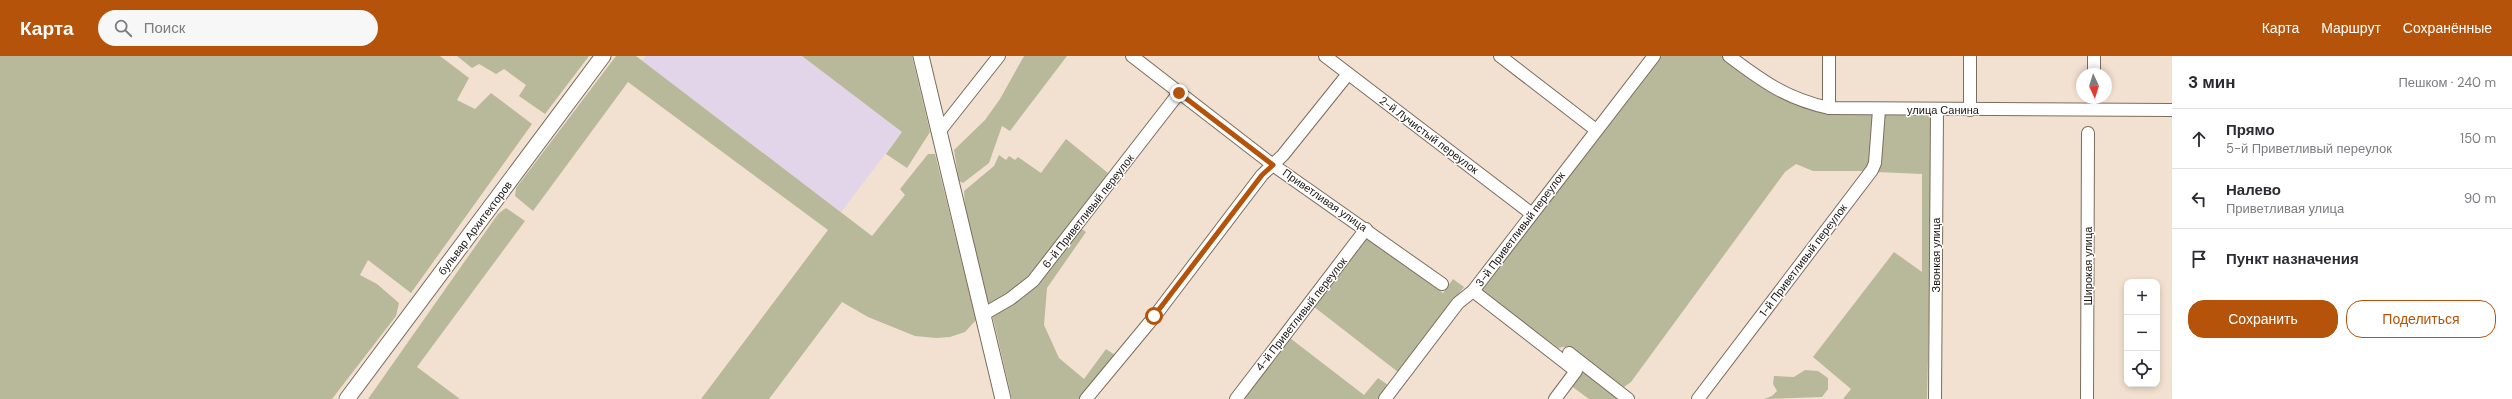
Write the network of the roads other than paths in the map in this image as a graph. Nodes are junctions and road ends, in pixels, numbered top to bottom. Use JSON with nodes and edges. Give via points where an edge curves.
{"nodes":[{"id":1,"x":603,"y":56,"type":"edge"},
{"id":2,"x":921,"y":56,"type":"edge"},
{"id":3,"x":998,"y":56,"type":"edge"},
{"id":4,"x":1132,"y":56,"type":"edge"},
{"id":5,"x":1325,"y":56,"type":"edge"},
{"id":6,"x":1500,"y":56,"type":"edge"},
{"id":7,"x":1654,"y":56,"type":"edge"},
{"id":8,"x":1729,"y":56,"type":"edge"},
{"id":9,"x":1829,"y":56,"type":"edge"},
{"id":10,"x":1970,"y":56,"type":"edge"},
{"id":11,"x":2094,"y":56,"type":"edge"},
{"id":12,"x":2094,"y":68,"type":"edge"},
{"id":13,"x":1348,"y":74,"type":"junction"},
{"id":14,"x":1179,"y":93,"type":"junction"},
{"id":15,"x":2095,"y":104,"type":"edge"},
{"id":16,"x":1829,"y":108,"type":"junction"},
{"id":17,"x":1879,"y":110,"type":"junction"},
{"id":18,"x":1937,"y":110,"type":"junction"},
{"id":19,"x":1970,"y":110,"type":"junction"},
{"id":20,"x":2172,"y":110,"type":"edge"},
{"id":21,"x":1596,"y":130,"type":"junction"},
{"id":22,"x":939,"y":132,"type":"junction"},
{"id":23,"x":2088,"y":133,"type":"dead end"},
{"id":24,"x":1273,"y":165,"type":"junction"},
{"id":25,"x":1532,"y":214,"type":"junction"},
{"id":26,"x":1366,"y":229,"type":"junction"},
{"id":27,"x":1442,"y":284,"type":"dead end"},
{"id":28,"x":1473,"y":291,"type":"junction"},
{"id":29,"x":984,"y":314,"type":"junction"},
{"id":30,"x":1569,"y":352,"type":"dead end"},
{"id":31,"x":347,"y":399,"type":"edge"},
{"id":32,"x":1003,"y":399,"type":"edge"},
{"id":33,"x":1086,"y":399,"type":"edge"},
{"id":34,"x":1236,"y":399,"type":"edge"},
{"id":35,"x":1385,"y":399,"type":"edge"},
{"id":36,"x":1555,"y":399,"type":"edge"},
{"id":37,"x":1628,"y":399,"type":"edge"},
{"id":38,"x":1698,"y":399,"type":"edge"},
{"id":39,"x":1935,"y":399,"type":"edge"},
{"id":40,"x":2087,"y":399,"type":"edge"}],
"edges":[{"from":1,"to":31,"type":"main road","name":"бульвар Архитекторов"},
{"from":2,"to":22,"type":"main road"},
{"from":3,"to":22,"type":"street"},
{"from":4,"to":14,"type":"street","name":"Приветливая улица"},
{"from":5,"to":13,"type":"street","name":"2-й Лучистый переулок"},
{"from":6,"to":21,"type":"street"},
{"from":7,"to":21,"type":"street","name":"3-й Приветливый переулок"},
{"from":8,"to":16,"type":"street","name":"улица Санина","via":[[1786,95]]},
{"from":9,"to":16,"type":"street"},
{"from":10,"to":19,"type":"street"},
{"from":11,"to":12,"type":"street"},
{"from":13,"to":24,"type":"street"},
{"from":13,"to":25,"type":"street","name":"2-й Лучистый переулок"},
{"from":14,"to":24,"type":"street","name":"Приветливая улица"},
{"from":14,"to":29,"type":"street","name":"6-й Приветливый переулок","via":[[1033,281],[1010,299]]},
{"from":15,"to":19,"type":"street","name":"улица Санина"},
{"from":15,"to":20,"type":"street","name":"улица Санина"},
{"from":16,"to":17,"type":"street","name":"улица Санина"},
{"from":17,"to":18,"type":"street","name":"улица Санина"},
{"from":17,"to":38,"type":"street","name":"1-й Приветливый переулок","via":[[1875,163],[1872,170]]},
{"from":18,"to":19,"type":"street","name":"улица Санина"},
{"from":18,"to":39,"type":"street","name":"Звонкая улица"},
{"from":21,"to":25,"type":"street","name":"3-й Приветливый переулок"},
{"from":22,"to":29,"type":"main road"},
{"from":23,"to":40,"type":"street","name":"Широкая улица"},
{"from":24,"to":26,"type":"street","name":"Приветливая улица"},
{"from":24,"to":33,"type":"street","via":[[1262,175],[1154,316]]},
{"from":25,"to":28,"type":"street","name":"3-й Приветливый переулок"},
{"from":26,"to":27,"type":"street","name":"Приветливая улица"},
{"from":26,"to":34,"type":"street","name":"4-й Приветливый переулок"},
{"from":28,"to":35,"type":"street","name":"3-й Приветливый переулок","via":[[1458,303]]},
{"from":28,"to":36,"type":"street","via":[[1576,371]]},
{"from":29,"to":32,"type":"main road"},
{"from":30,"to":37,"type":"street"}]}
